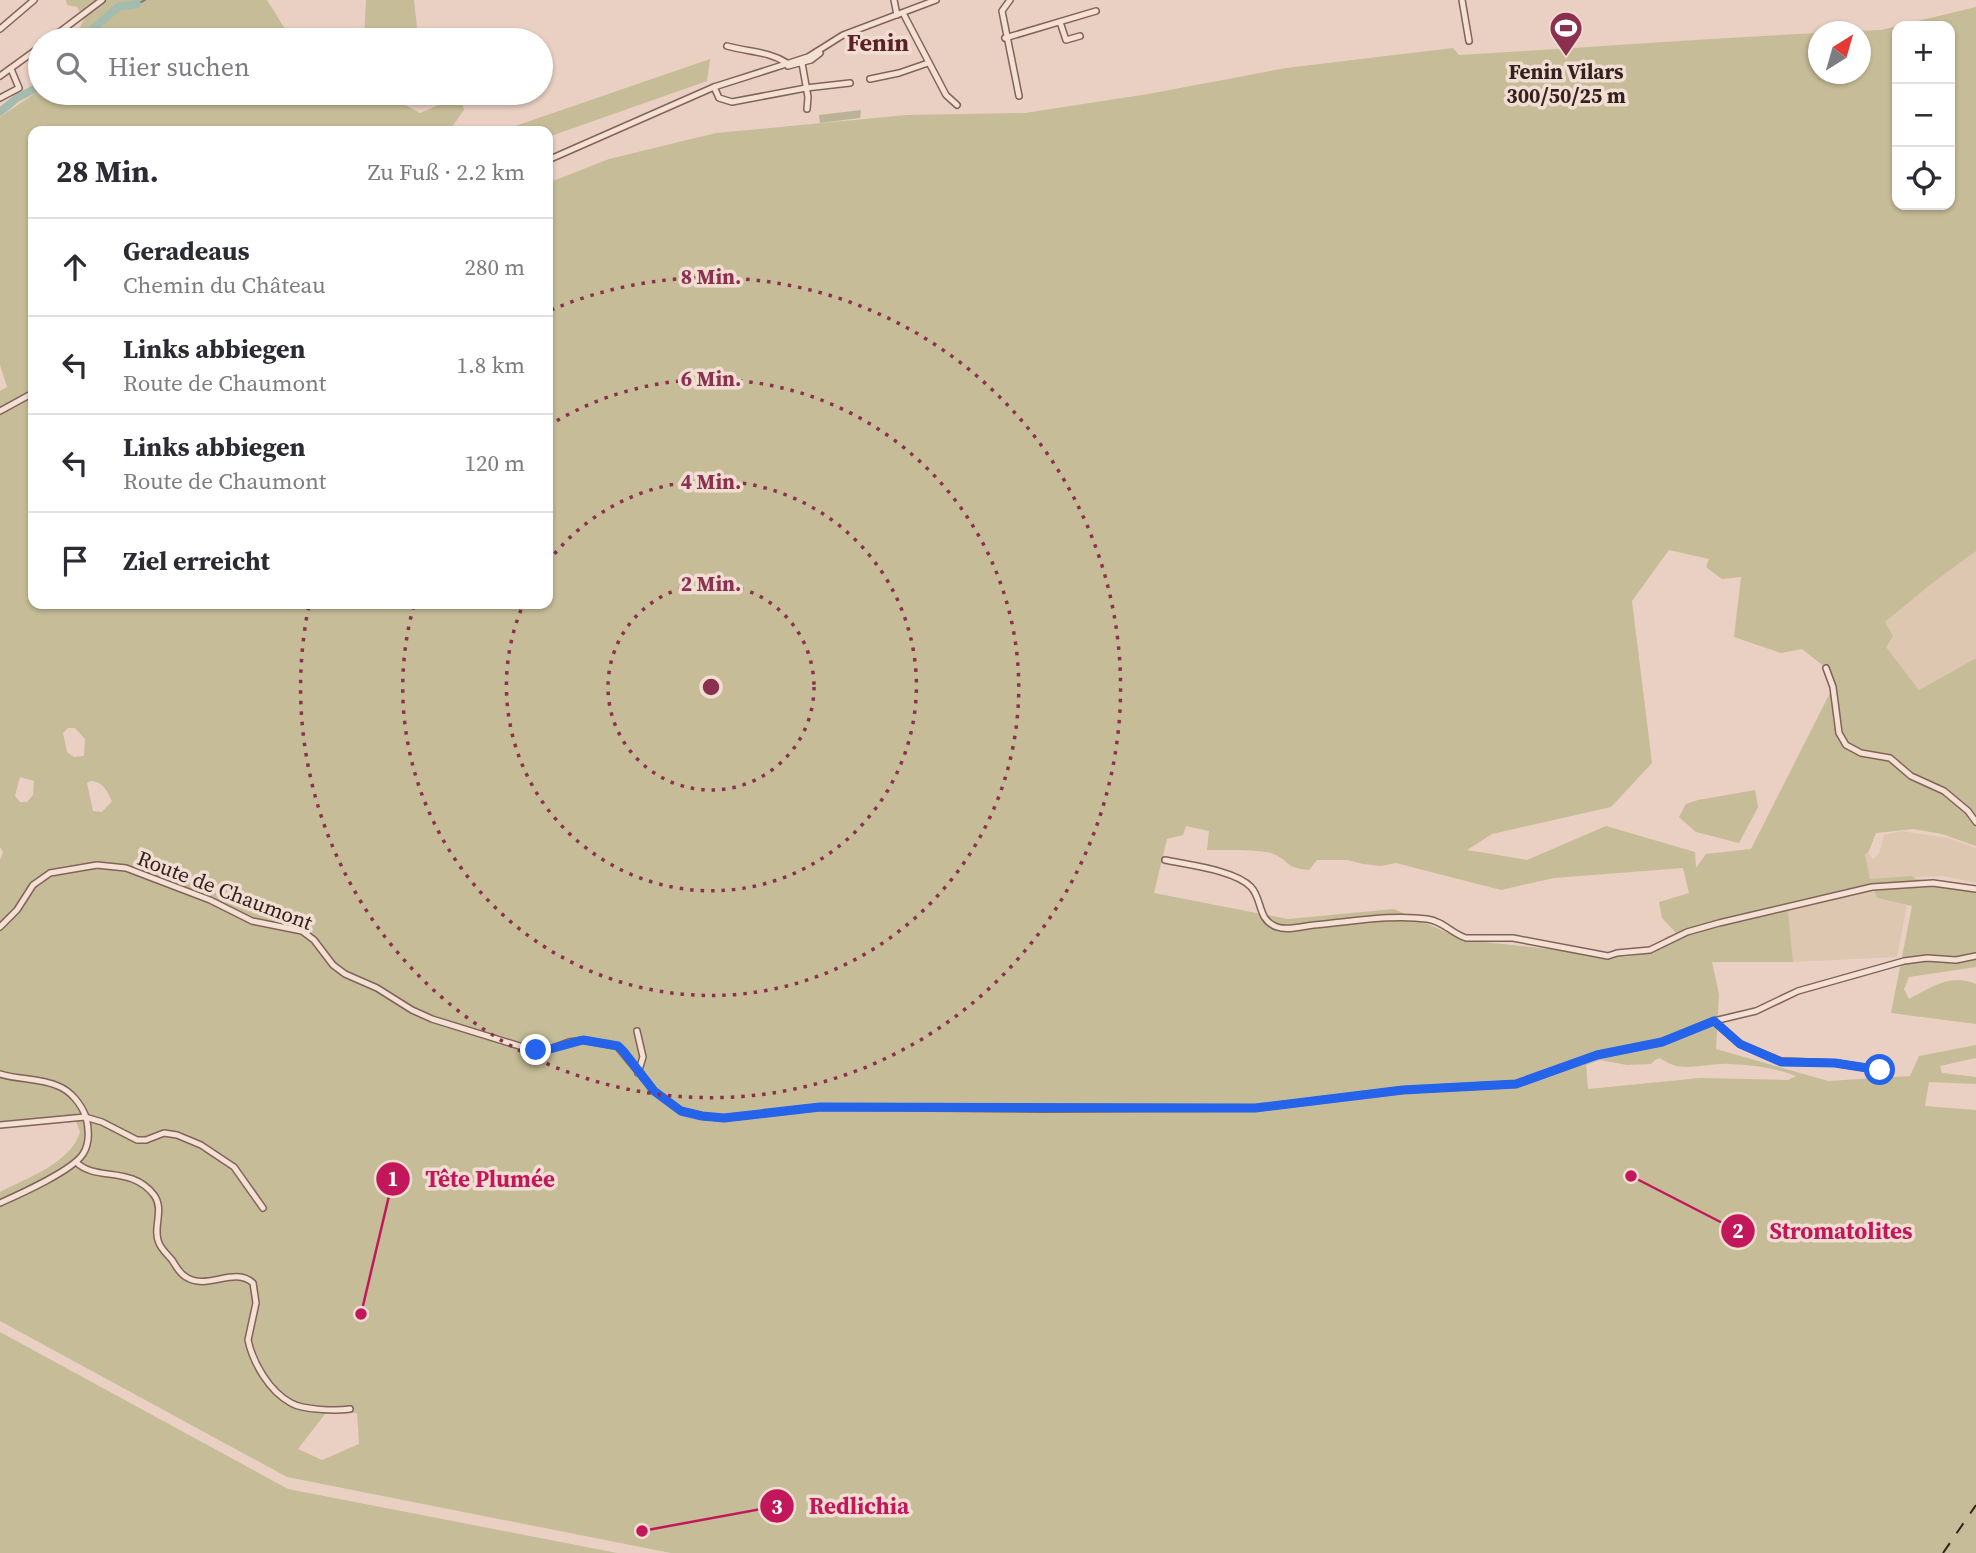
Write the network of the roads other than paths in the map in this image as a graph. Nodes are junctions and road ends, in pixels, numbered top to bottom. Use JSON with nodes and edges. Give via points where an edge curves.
{"nodes":[{"id":1,"x":34,"y":0,"type":"edge"},
{"id":2,"x":102,"y":0,"type":"edge"},
{"id":3,"x":894,"y":0,"type":"edge"},
{"id":4,"x":936,"y":0,"type":"edge"},
{"id":5,"x":1010,"y":0,"type":"edge"},
{"id":6,"x":1462,"y":0,"type":"edge"},
{"id":7,"x":1096,"y":11,"type":"dead end"},
{"id":8,"x":900,"y":14,"type":"junction"},
{"id":9,"x":1060,"y":22,"type":"junction"},
{"id":10,"x":65,"y":28,"type":"edge"},
{"id":11,"x":0,"y":29,"type":"edge"},
{"id":12,"x":1080,"y":36,"type":"dead end"},
{"id":13,"x":1005,"y":38,"type":"junction"},
{"id":14,"x":1469,"y":41,"type":"dead end"},
{"id":15,"x":727,"y":46,"type":"dead end"},
{"id":16,"x":822,"y":48,"type":"junction"},
{"id":17,"x":28,"y":56,"type":"edge"},
{"id":18,"x":787,"y":63,"type":"junction"},
{"id":19,"x":928,"y":63,"type":"junction"},
{"id":20,"x":802,"y":64,"type":"junction"},
{"id":21,"x":778,"y":66,"type":"junction"},
{"id":22,"x":11,"y":69,"type":"junction"},
{"id":23,"x":0,"y":76,"type":"edge"},
{"id":24,"x":870,"y":79,"type":"dead end"},
{"id":25,"x":850,"y":83,"type":"dead end"},
{"id":26,"x":714,"y":88,"type":"junction"},
{"id":27,"x":806,"y":88,"type":"junction"},
{"id":28,"x":1019,"y":96,"type":"dead end"},
{"id":29,"x":0,"y":98,"type":"edge"},
{"id":30,"x":957,"y":105,"type":"dead end"},
{"id":31,"x":807,"y":109,"type":"dead end"},
{"id":32,"x":553,"y":157,"type":"edge"},
{"id":33,"x":28,"y":396,"type":"edge"},
{"id":34,"x":0,"y":411,"type":"edge"},
{"id":35,"x":1826,"y":668,"type":"dead end"},
{"id":36,"x":1976,"y":822,"type":"edge"},
{"id":37,"x":1165,"y":860,"type":"dead end"},
{"id":38,"x":1976,"y":889,"type":"edge"},
{"id":39,"x":0,"y":927,"type":"edge"},
{"id":40,"x":1976,"y":956,"type":"edge"},
{"id":41,"x":1714,"y":1021,"type":"junction"},
{"id":42,"x":637,"y":1031,"type":"dead end"},
{"id":43,"x":1874,"y":1062,"type":"dead end"},
{"id":44,"x":638,"y":1073,"type":"junction"},
{"id":45,"x":0,"y":1074,"type":"edge"},
{"id":46,"x":85,"y":1117,"type":"junction"},
{"id":47,"x":0,"y":1125,"type":"edge"},
{"id":48,"x":76,"y":1162,"type":"junction"},
{"id":49,"x":0,"y":1203,"type":"edge"},
{"id":50,"x":264,"y":1208,"type":"dead end"},
{"id":51,"x":350,"y":1409,"type":"dead end"}],
"edges":[{"from":1,"to":11,"type":"street"},
{"from":2,"to":10,"type":"street"},
{"from":3,"to":8,"type":"street"},
{"from":4,"to":8,"type":"street"},
{"from":5,"to":13,"type":"street","via":[[1002,11]]},
{"from":6,"to":14,"type":"street"},
{"from":7,"to":9,"type":"street"},
{"from":8,"to":16,"type":"street"},
{"from":8,"to":19,"type":"street"},
{"from":9,"to":12,"type":"street","via":[[1066,40]]},
{"from":9,"to":13,"type":"street"},
{"from":13,"to":28,"type":"street"},
{"from":15,"to":18,"type":"street","via":[[759,51]]},
{"from":16,"to":18,"type":"street"},
{"from":16,"to":20,"type":"street"},
{"from":17,"to":22,"type":"street"},
{"from":18,"to":21,"type":"street"},
{"from":19,"to":24,"type":"street"},
{"from":19,"to":30,"type":"street"},
{"from":20,"to":21,"type":"street"},
{"from":20,"to":27,"type":"street"},
{"from":21,"to":26,"type":"street"},
{"from":22,"to":23,"type":"street"},
{"from":22,"to":29,"type":"street","via":[[19,88]]},
{"from":25,"to":27,"type":"street"},
{"from":26,"to":27,"type":"street","via":[[719,98],[729,102]]},
{"from":26,"to":32,"type":"street"},
{"from":27,"to":31,"type":"street"},
{"from":33,"to":34,"type":"street"},
{"from":35,"to":36,"type":"street","via":[[1840,738],[1846,745],[1857,752],[1890,758],[1911,776],[1944,791]]},
{"from":37,"to":38,"type":"street","via":[[1240,880],[1253,889],[1265,918],[1281,928],[1426,919],[1466,938],[1513,938],[1608,956],[1650,950],[1687,932],[1872,887],[1933,883]]},
{"from":39,"to":44,"type":"street","name":"Route de Chaumont","via":[[33,885],[50,873],[97,865],[126,868],[252,921],[302,931],[339,970],[432,1019],[536,1050],[576,1040],[611,1044],[624,1052]]},
{"from":40,"to":41,"type":"street","name":"Route de Chaumont","via":[[1904,961]]},
{"from":41,"to":43,"type":"street","via":[[1740,1044],[1781,1062],[1880,1070],[1881,1064]]},
{"from":41,"to":44,"type":"street","name":"Route de Chaumont","via":[[1662,1042],[1597,1055],[1516,1084],[1403,1090],[1255,1108],[820,1107],[724,1118],[681,1111]]},
{"from":42,"to":44,"type":"street","via":[[643,1057]]},
{"from":45,"to":46,"type":"street","via":[[59,1086],[74,1097]]},
{"from":46,"to":47,"type":"street"},
{"from":46,"to":48,"type":"street","via":[[88,1142]]},
{"from":46,"to":50,"type":"street","via":[[137,1140],[170,1133],[201,1145],[234,1167]]},
{"from":48,"to":49,"type":"street"},
{"from":48,"to":51,"type":"street","via":[[96,1172],[128,1177],[152,1193],[158,1204],[159,1245],[184,1276],[198,1281],[238,1276],[253,1283],[255,1308],[248,1340],[254,1360],[268,1382],[293,1405]]}]}
